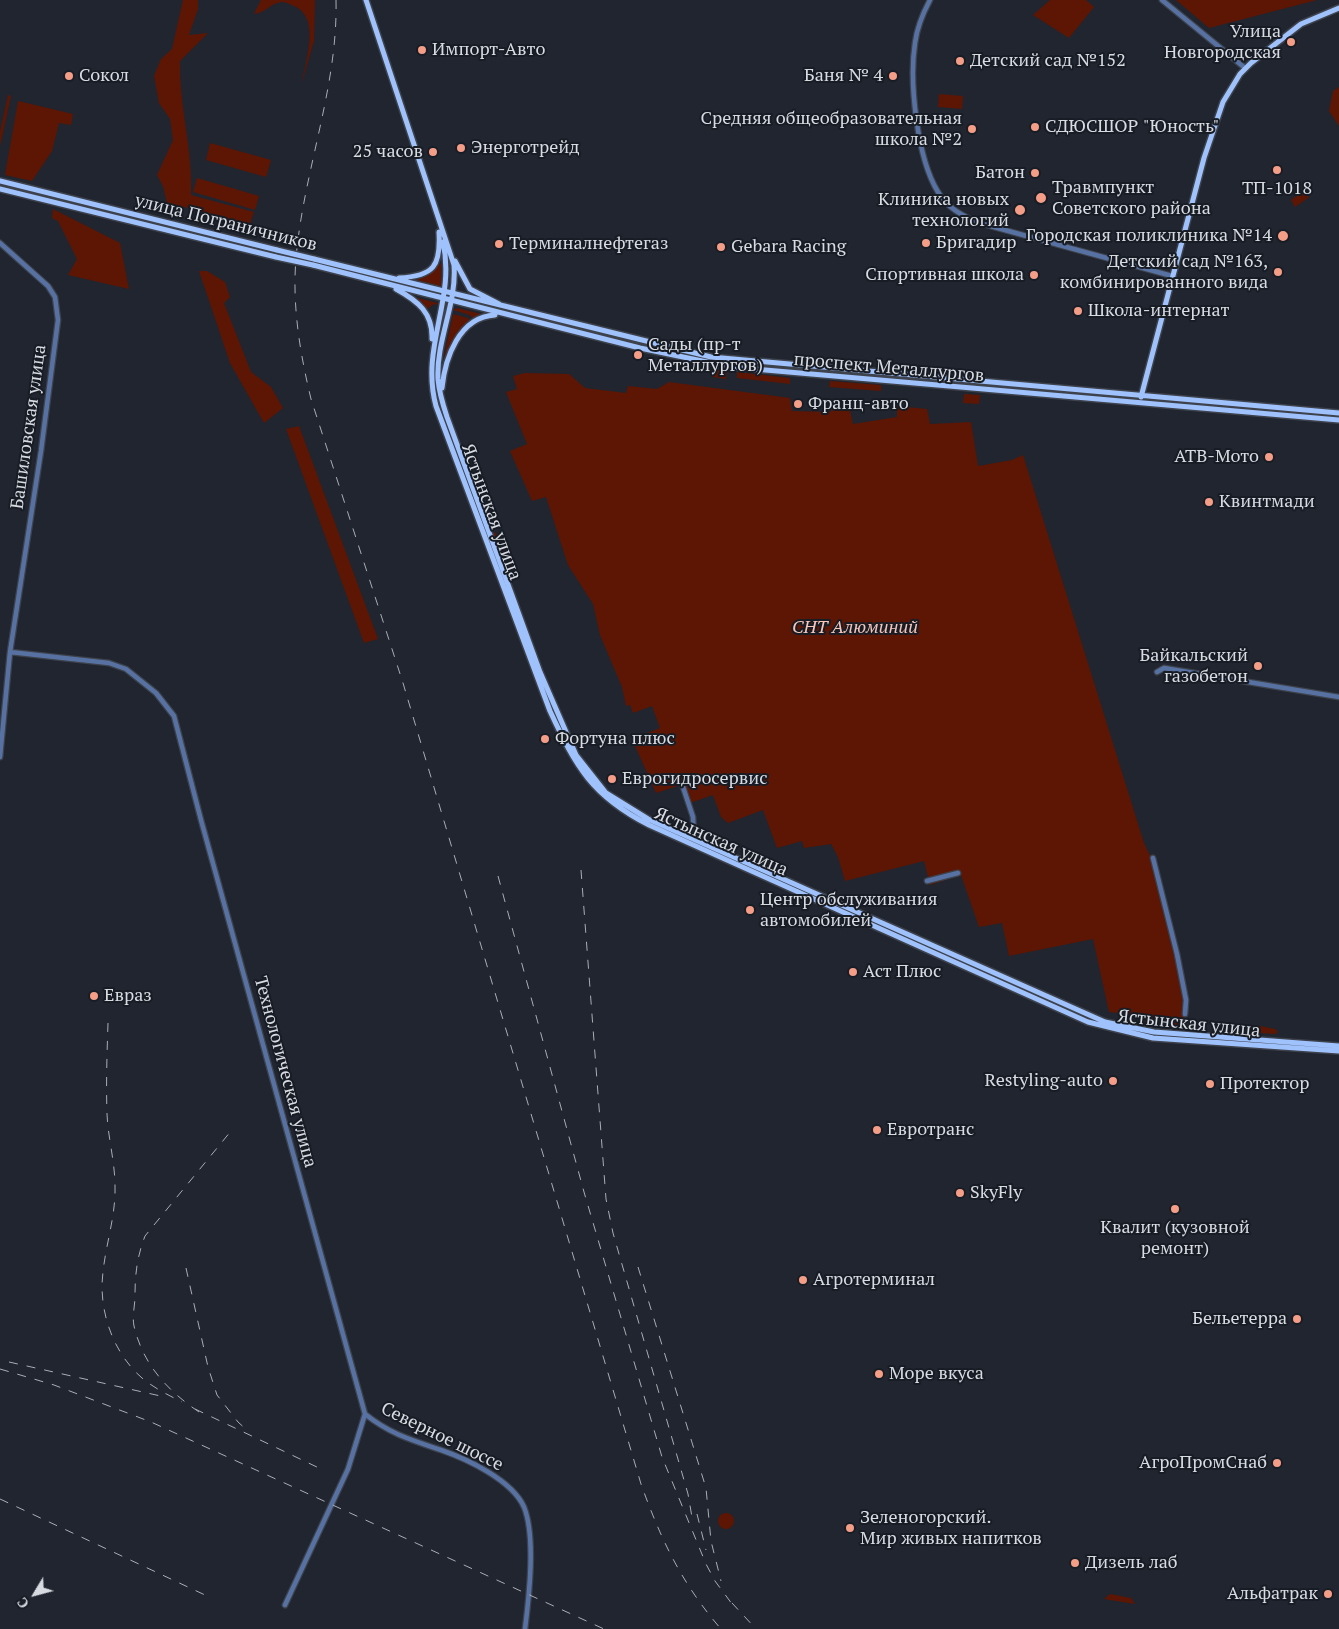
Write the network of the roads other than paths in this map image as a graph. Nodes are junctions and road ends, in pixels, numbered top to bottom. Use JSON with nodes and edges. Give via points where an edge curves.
{"nodes":[{"id":1,"x":366,"y":0,"type":"edge"},
{"id":2,"x":930,"y":0,"type":"edge"},
{"id":3,"x":1162,"y":0,"type":"edge"},
{"id":4,"x":1339,"y":8,"type":"edge"},
{"id":5,"x":1245,"y":68,"type":"junction"},
{"id":6,"x":0,"y":181,"type":"edge"},
{"id":7,"x":0,"y":189,"type":"edge"},
{"id":8,"x":439,"y":227,"type":"junction"},
{"id":9,"x":0,"y":243,"type":"edge"},
{"id":10,"x":1172,"y":276,"type":"junction"},
{"id":11,"x":394,"y":279,"type":"junction"},
{"id":12,"x":387,"y":284,"type":"junction"},
{"id":13,"x":445,"y":292,"type":"junction"},
{"id":14,"x":453,"y":295,"type":"junction"},
{"id":15,"x":443,"y":299,"type":"junction"},
{"id":16,"x":451,"y":302,"type":"junction"},
{"id":17,"x":504,"y":307,"type":"junction"},
{"id":18,"x":502,"y":314,"type":"junction"},
{"id":19,"x":432,"y":350,"type":"junction"},
{"id":20,"x":1141,"y":395,"type":"junction"},
{"id":21,"x":442,"y":401,"type":"junction"},
{"id":22,"x":1140,"y":402,"type":"junction"},
{"id":23,"x":1339,"y":413,"type":"edge"},
{"id":24,"x":1339,"y":420,"type":"edge"},
{"id":25,"x":10,"y":652,"type":"junction"},
{"id":26,"x":1157,"y":672,"type":"dead end"},
{"id":27,"x":1339,"y":697,"type":"edge"},
{"id":28,"x":0,"y":757,"type":"edge"},
{"id":29,"x":683,"y":787,"type":"dead end"},
{"id":30,"x":694,"y":839,"type":"junction"},
{"id":31,"x":1153,"y":858,"type":"dead end"},
{"id":32,"x":958,"y":873,"type":"dead end"},
{"id":33,"x":927,"y":881,"type":"dead end"},
{"id":34,"x":1186,"y":1014,"type":"dead end"},
{"id":35,"x":1339,"y":1046,"type":"edge"},
{"id":36,"x":1339,"y":1052,"type":"edge"},
{"id":37,"x":365,"y":1414,"type":"junction"},
{"id":38,"x":285,"y":1605,"type":"dead end"},
{"id":39,"x":524,"y":1629,"type":"edge"}],
"edges":[{"from":1,"to":8,"type":"main road"},
{"from":2,"to":10,"type":"street","via":[[915,42],[915,103],[928,170],[945,201],[962,216],[983,224]]},
{"from":3,"to":5,"type":"street"},
{"from":4,"to":5,"type":"main road","via":[[1301,24]]},
{"from":5,"to":10,"type":"main road","via":[[1217,116]]},
{"from":6,"to":11,"type":"main road","name":"улица Пограничников","bridge":true},
{"from":7,"to":12,"type":"main road","name":"улица Пограничников","bridge":true},
{"from":8,"to":11,"type":"main road","via":[[437,263],[421,276]]},
{"from":8,"to":13,"type":"main road","name":"Ястынская улица","via":[[447,268]]},
{"from":8,"to":14,"type":"main road","name":"Ястынская улица","via":[[454,265]]},
{"from":8,"to":17,"type":"main road","via":[[466,284]]},
{"from":9,"to":25,"type":"street","name":"Башиловская улица","via":[[48,286],[55,297],[58,320]]},
{"from":10,"to":20,"type":"main road"},
{"from":11,"to":13,"type":"main road","name":"улица Пограничников"},
{"from":12,"to":15,"type":"main road","name":"улица Пограничников"},
{"from":12,"to":19,"type":"main road","via":[[412,298],[426,312],[432,331]]},
{"from":13,"to":14,"type":"main road","name":"проспект Металлургов"},
{"from":13,"to":15,"type":"main road","name":"Ястынская улица"},
{"from":14,"to":16,"type":"main road","name":"Ястынская улица"},
{"from":14,"to":17,"type":"main road","name":"проспект Металлургов"},
{"from":15,"to":16,"type":"main road","name":"проспект Металлургов"},
{"from":15,"to":19,"type":"main road","name":"Ястынская улица"},
{"from":16,"to":18,"type":"main road","name":"проспект Металлургов"},
{"from":16,"to":21,"type":"main road","name":"Ястынская улица","via":[[439,365]]},
{"from":17,"to":20,"type":"main road","name":"проспект Металлургов","via":[[711,357]]},
{"from":18,"to":21,"type":"main road","via":[[481,318],[470,325],[456,342],[445,365]]},
{"from":18,"to":22,"type":"main road","name":"проспект Металлургов","via":[[731,367]]},
{"from":19,"to":36,"type":"main road","name":"Ястынская улица","via":[[430,376],[436,406],[537,678],[573,758],[607,800],[649,825],[1088,1022],[1153,1038]]},
{"from":20,"to":22,"type":"main road"},
{"from":20,"to":23,"type":"main road","name":"проспект Металлургов"},
{"from":21,"to":30,"type":"main road","name":"Ястынская улица","via":[[536,663],[576,755],[591,777],[616,800],[648,819]]},
{"from":22,"to":24,"type":"main road","name":"проспект Металлургов"},
{"from":25,"to":28,"type":"street","name":"Башиловская улица"},
{"from":25,"to":37,"type":"street","name":"Технологическая улица","via":[[110,664],[126,669],[156,693],[174,716]]},
{"from":26,"to":27,"type":"street","via":[[1164,668]]},
{"from":29,"to":30,"type":"street","via":[[693,817]]},
{"from":30,"to":35,"type":"main road","name":"Ястынская улица","via":[[1105,1022],[1154,1032]]},
{"from":31,"to":34,"type":"street","via":[[1177,954]]},
{"from":32,"to":33,"type":"street"},
{"from":37,"to":38,"type":"street","via":[[348,1469]]},
{"from":37,"to":39,"type":"street","name":"Северное шоссе","via":[[412,1442],[462,1459],[501,1480],[514,1492],[523,1506],[530,1528],[529,1587]]}]}
